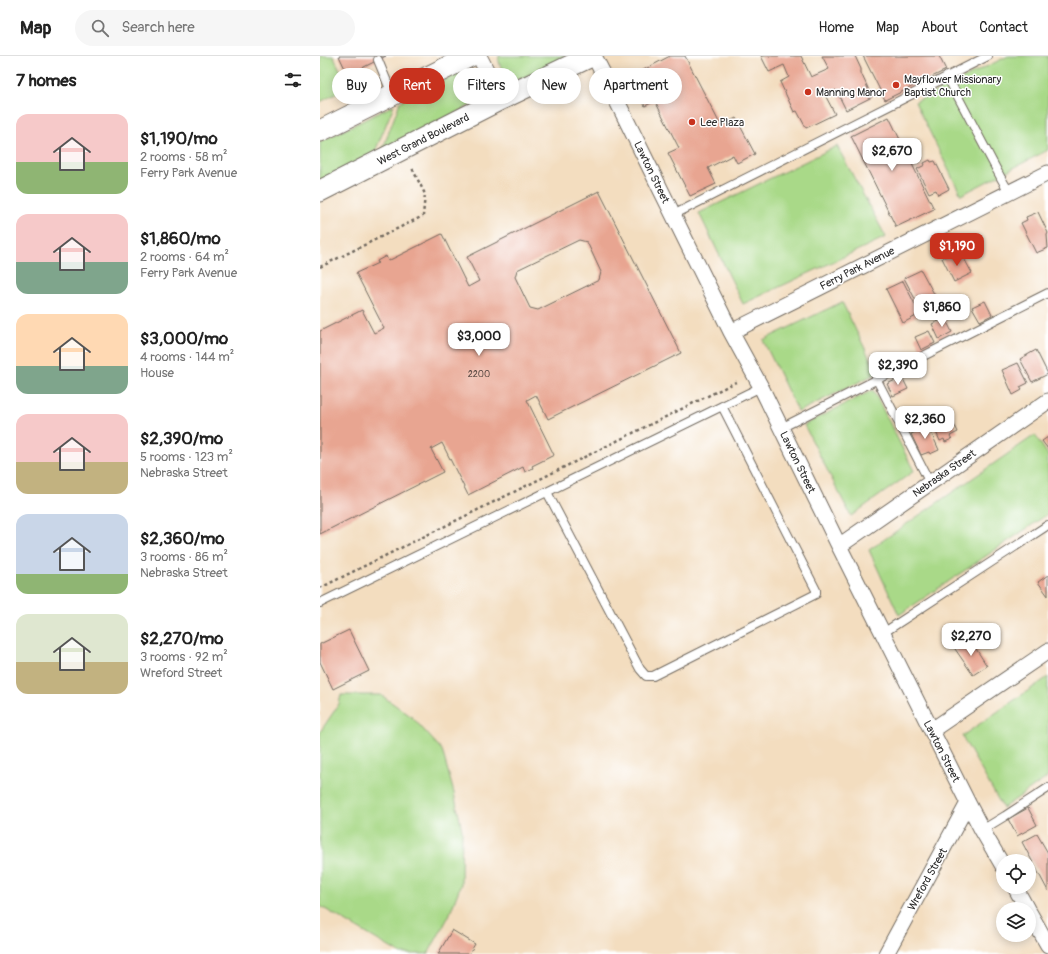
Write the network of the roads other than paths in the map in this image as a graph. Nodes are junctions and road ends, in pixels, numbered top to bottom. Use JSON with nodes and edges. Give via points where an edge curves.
{"nodes":[{"id":1,"x":470,"y":56,"type":"edge"},
{"id":2,"x":479,"y":56,"type":"edge"},
{"id":3,"x":592,"y":56,"type":"edge"},
{"id":4,"x":988,"y":56,"type":"edge"},
{"id":5,"x":378,"y":60,"type":"dead end"},
{"id":6,"x":485,"y":68,"type":"edge"},
{"id":7,"x":445,"y":69,"type":"edge"},
{"id":8,"x":947,"y":76,"type":"junction"},
{"id":9,"x":389,"y":86,"type":"edge"},
{"id":10,"x":519,"y":90,"type":"edge"},
{"id":11,"x":389,"y":97,"type":"edge"},
{"id":12,"x":491,"y":104,"type":"edge"},
{"id":13,"x":320,"y":131,"type":"edge"},
{"id":14,"x":1048,"y":173,"type":"edge"},
{"id":15,"x":320,"y":191,"type":"edge"},
{"id":16,"x":1009,"y":192,"type":"junction"},
{"id":17,"x":673,"y":215,"type":"junction"},
{"id":18,"x":1048,"y":293,"type":"edge"},
{"id":19,"x":731,"y":332,"type":"junction"},
{"id":20,"x":877,"y":380,"type":"junction"},
{"id":21,"x":761,"y":387,"type":"junction"},
{"id":22,"x":1048,"y":401,"type":"edge"},
{"id":23,"x":722,"y":406,"type":"junction"},
{"id":24,"x":782,"y":428,"type":"junction"},
{"id":25,"x":930,"y":483,"type":"junction"},
{"id":26,"x":547,"y":492,"type":"junction"},
{"id":27,"x":1048,"y":524,"type":"edge"},
{"id":28,"x":839,"y":546,"type":"junction"},
{"id":29,"x":320,"y":603,"type":"edge"},
{"id":30,"x":883,"y":632,"type":"junction"},
{"id":31,"x":1048,"y":651,"type":"edge"},
{"id":32,"x":932,"y":730,"type":"junction"},
{"id":33,"x":1048,"y":788,"type":"edge"},
{"id":34,"x":968,"y":803,"type":"junction"},
{"id":35,"x":982,"y":830,"type":"junction"},
{"id":36,"x":996,"y":854,"type":"edge"},
{"id":37,"x":1042,"y":921,"type":"edge"},
{"id":38,"x":1048,"y":945,"type":"edge"},
{"id":39,"x":886,"y":954,"type":"edge"}],
"edges":[{"from":1,"to":7,"type":"main road"},
{"from":2,"to":6,"type":"street"},
{"from":3,"to":10,"type":"main road","name":"West Grand Boulevard"},
{"from":3,"to":17,"type":"street","name":"Lawton Street"},
{"from":4,"to":8,"type":"lane"},
{"from":5,"to":9,"type":"lane"},
{"from":8,"to":16,"type":"lane"},
{"from":8,"to":17,"type":"lane"},
{"from":11,"to":13,"type":"main road"},
{"from":12,"to":15,"type":"main road","name":"West Grand Boulevard"},
{"from":14,"to":16,"type":"street","name":"Ferry Park Avenue"},
{"from":16,"to":19,"type":"street","name":"Ferry Park Avenue"},
{"from":17,"to":19,"type":"street","name":"Lawton Street"},
{"from":18,"to":20,"type":"lane"},
{"from":19,"to":21,"type":"street","name":"Lawton Street"},
{"from":20,"to":24,"type":"lane"},
{"from":20,"to":25,"type":"lane"},
{"from":21,"to":23,"type":"lane"},
{"from":21,"to":24,"type":"street","name":"Lawton Street"},
{"from":22,"to":25,"type":"street","name":"Nebraska Street"},
{"from":23,"to":26,"type":"lane"},
{"from":23,"to":26,"type":"lane","via":[[816,594],[680,663],[653,676],[646,676],[640,669]]},
{"from":24,"to":28,"type":"street","name":"Lawton Street"},
{"from":25,"to":28,"type":"street","name":"Nebraska Street"},
{"from":26,"to":29,"type":"lane"},
{"from":27,"to":30,"type":"lane"},
{"from":28,"to":30,"type":"street","name":"Lawton Street"},
{"from":30,"to":32,"type":"street","name":"Lawton Street"},
{"from":31,"to":32,"type":"street"},
{"from":32,"to":34,"type":"street","name":"Lawton Street"},
{"from":33,"to":35,"type":"lane"},
{"from":34,"to":35,"type":"street","name":"Lawton Street"},
{"from":34,"to":39,"type":"street","name":"Wreford Street"},
{"from":35,"to":36,"type":"street","name":"Lawton Street"},
{"from":37,"to":38,"type":"street"}]}
